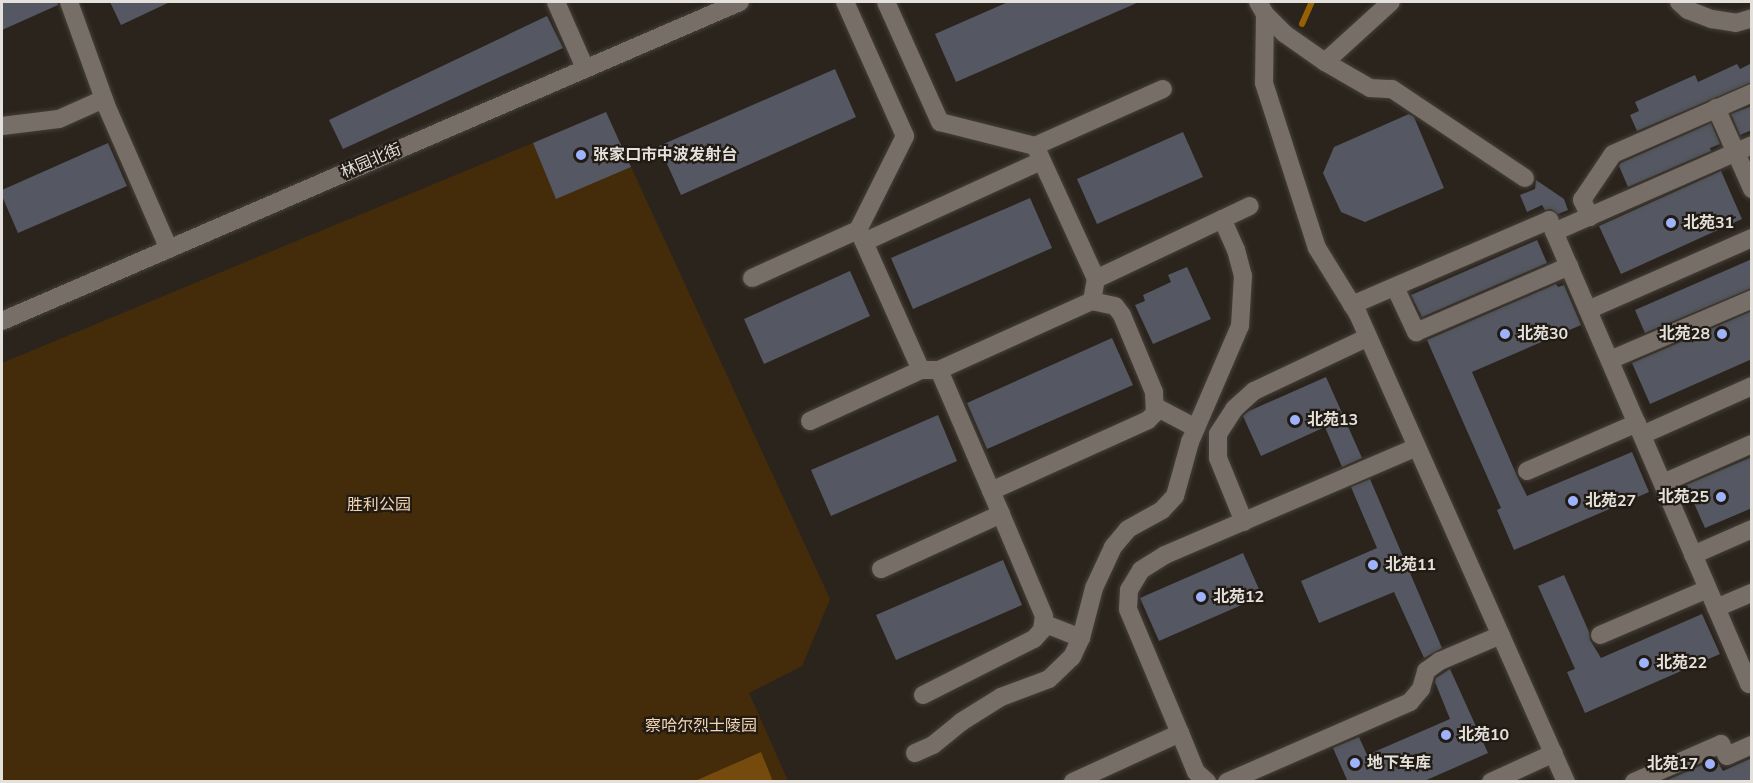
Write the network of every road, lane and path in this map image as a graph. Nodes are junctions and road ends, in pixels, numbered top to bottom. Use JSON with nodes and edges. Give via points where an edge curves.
{"nodes":[{"id":1,"x":69,"y":2,"type":"edge"},
{"id":2,"x":556,"y":2,"type":"edge"},
{"id":3,"x":740,"y":2,"type":"edge"},
{"id":4,"x":845,"y":2,"type":"edge"},
{"id":5,"x":886,"y":2,"type":"edge"},
{"id":6,"x":1391,"y":2,"type":"edge"},
{"id":7,"x":1679,"y":2,"type":"edge"},
{"id":8,"x":1262,"y":8,"type":"edge"},
{"id":9,"x":1752,"y":18,"type":"edge"},
{"id":10,"x":1325,"y":62,"type":"junction"},
{"id":11,"x":585,"y":69,"type":"junction"},
{"id":12,"x":1162,"y":89,"type":"dead end"},
{"id":13,"x":1752,"y":93,"type":"edge"},
{"id":14,"x":104,"y":99,"type":"junction"},
{"id":15,"x":1716,"y":108,"type":"junction"},
{"id":16,"x":2,"y":126,"type":"edge"},
{"id":17,"x":1743,"y":149,"type":"edge"},
{"id":18,"x":1038,"y":153,"type":"junction"},
{"id":19,"x":1525,"y":178,"type":"dead end"},
{"id":20,"x":1752,"y":189,"type":"edge"},
{"id":21,"x":1250,"y":206,"type":"dead end"},
{"id":22,"x":1590,"y":217,"type":"junction"},
{"id":23,"x":1222,"y":219,"type":"junction"},
{"id":24,"x":1554,"y":232,"type":"junction"},
{"id":25,"x":861,"y":236,"type":"junction"},
{"id":26,"x":1752,"y":238,"type":"edge"},
{"id":27,"x":169,"y":249,"type":"junction"},
{"id":28,"x":1569,"y":266,"type":"junction"},
{"id":29,"x":752,"y":278,"type":"dead end"},
{"id":30,"x":1096,"y":279,"type":"junction"},
{"id":31,"x":1395,"y":287,"type":"junction"},
{"id":32,"x":1752,"y":299,"type":"edge"},
{"id":33,"x":1092,"y":301,"type":"junction"},
{"id":34,"x":1352,"y":305,"type":"junction"},
{"id":35,"x":1588,"y":310,"type":"junction"},
{"id":36,"x":2,"y":321,"type":"edge"},
{"id":37,"x":1368,"y":337,"type":"junction"},
{"id":38,"x":1610,"y":360,"type":"junction"},
{"id":39,"x":930,"y":370,"type":"junction"},
{"id":40,"x":1752,"y":386,"type":"edge"},
{"id":41,"x":1155,"y":407,"type":"junction"},
{"id":42,"x":810,"y":421,"type":"dead end"},
{"id":43,"x":1196,"y":428,"type":"junction"},
{"id":44,"x":1639,"y":429,"type":"junction"},
{"id":45,"x":1752,"y":444,"type":"edge"},
{"id":46,"x":1417,"y":447,"type":"junction"},
{"id":47,"x":1527,"y":471,"type":"dead end"},
{"id":48,"x":1663,"y":483,"type":"junction"},
{"id":49,"x":991,"y":491,"type":"junction"},
{"id":50,"x":1001,"y":514,"type":"junction"},
{"id":51,"x":1244,"y":522,"type":"junction"},
{"id":52,"x":1752,"y":529,"type":"edge"},
{"id":53,"x":1693,"y":555,"type":"junction"},
{"id":54,"x":881,"y":569,"type":"dead end"},
{"id":55,"x":1708,"y":589,"type":"junction"},
{"id":56,"x":1752,"y":592,"type":"edge"},
{"id":57,"x":1716,"y":608,"type":"junction"},
{"id":58,"x":1043,"y":623,"type":"junction"},
{"id":59,"x":1501,"y":635,"type":"junction"},
{"id":60,"x":1600,"y":635,"type":"dead end"},
{"id":61,"x":1081,"y":638,"type":"junction"},
{"id":62,"x":1752,"y":683,"type":"edge"},
{"id":63,"x":923,"y":695,"type":"dead end"},
{"id":64,"x":1180,"y":733,"type":"junction"},
{"id":65,"x":1752,"y":745,"type":"edge"},
{"id":66,"x":915,"y":753,"type":"dead end"},
{"id":67,"x":1554,"y":753,"type":"junction"},
{"id":68,"x":1073,"y":782,"type":"edge"},
{"id":69,"x":1207,"y":782,"type":"edge"},
{"id":70,"x":1227,"y":782,"type":"edge"},
{"id":71,"x":1491,"y":782,"type":"edge"},
{"id":72,"x":1566,"y":782,"type":"edge"},
{"id":73,"x":1635,"y":782,"type":"edge"}],
"edges":[{"from":1,"to":14,"type":"street"},
{"from":2,"to":11,"type":"street"},
{"from":3,"to":11,"type":"street","name":"林园北街"},
{"from":4,"to":25,"type":"street","via":[[905,136]]},
{"from":5,"to":18,"type":"street","via":[[940,122]]},
{"from":6,"to":10,"type":"street"},
{"from":7,"to":9,"type":"street","via":[[1712,20],[1736,23]]},
{"from":8,"to":10,"type":"street","via":[[1285,34]]},
{"from":8,"to":34,"type":"street","via":[[1264,82],[1317,248]]},
{"from":10,"to":19,"type":"street","via":[[1370,88],[1392,89]]},
{"from":11,"to":27,"type":"street","name":"林园北街"},
{"from":12,"to":18,"type":"street"},
{"from":13,"to":15,"type":"street"},
{"from":14,"to":16,"type":"street","via":[[59,119]]},
{"from":14,"to":27,"type":"street"},
{"from":15,"to":17,"type":"street"},
{"from":15,"to":22,"type":"street","via":[[1614,153],[1582,200]]},
{"from":17,"to":20,"type":"street"},
{"from":17,"to":22,"type":"street"},
{"from":18,"to":25,"type":"street"},
{"from":18,"to":30,"type":"street"},
{"from":21,"to":23,"type":"street"},
{"from":22,"to":24,"type":"street"},
{"from":23,"to":30,"type":"street"},
{"from":23,"to":43,"type":"street","via":[[1236,250],[1244,299],[1240,326]]},
{"from":24,"to":28,"type":"street"},
{"from":24,"to":31,"type":"street","via":[[1549,220]]},
{"from":25,"to":29,"type":"street"},
{"from":25,"to":39,"type":"street"},
{"from":26,"to":35,"type":"street"},
{"from":27,"to":36,"type":"street","name":"林园北街"},
{"from":28,"to":31,"type":"street","via":[[1416,332]]},
{"from":28,"to":35,"type":"street"},
{"from":30,"to":33,"type":"street"},
{"from":31,"to":34,"type":"street"},
{"from":32,"to":38,"type":"street"},
{"from":33,"to":39,"type":"street"},
{"from":33,"to":41,"type":"street","via":[[1115,306],[1122,315],[1154,392]]},
{"from":34,"to":37,"type":"street"},
{"from":35,"to":38,"type":"street"},
{"from":37,"to":46,"type":"street"},
{"from":37,"to":51,"type":"street","via":[[1254,391],[1234,409],[1218,434],[1218,458]]},
{"from":38,"to":44,"type":"street"},
{"from":39,"to":42,"type":"street"},
{"from":39,"to":49,"type":"street"},
{"from":40,"to":44,"type":"street"},
{"from":41,"to":43,"type":"street"},
{"from":41,"to":49,"type":"street","via":[[1148,420]]},
{"from":43,"to":61,"type":"street","via":[[1174,496],[1162,510],[1128,529],[1113,547],[1094,588]]},
{"from":44,"to":47,"type":"street"},
{"from":44,"to":48,"type":"street"},
{"from":45,"to":48,"type":"street"},
{"from":46,"to":51,"type":"street"},
{"from":46,"to":59,"type":"street"},
{"from":48,"to":53,"type":"street"},
{"from":49,"to":50,"type":"street"},
{"from":50,"to":54,"type":"street"},
{"from":50,"to":58,"type":"street","via":[[1044,616]]},
{"from":51,"to":64,"type":"street","via":[[1165,555],[1141,570],[1129,590],[1128,609]]},
{"from":52,"to":53,"type":"street"},
{"from":53,"to":55,"type":"street"},
{"from":55,"to":57,"type":"street"},
{"from":55,"to":60,"type":"street"},
{"from":56,"to":57,"type":"street"},
{"from":57,"to":62,"type":"street","via":[[1749,684]]},
{"from":58,"to":61,"type":"street"},
{"from":58,"to":63,"type":"street","via":[[1034,639]]},
{"from":59,"to":67,"type":"street"},
{"from":59,"to":70,"type":"street","via":[[1426,671],[1421,689],[1410,702]]},
{"from":61,"to":66,"type":"street","via":[[1072,657],[1049,679],[1001,697],[933,745]]},
{"from":64,"to":68,"type":"street"},
{"from":64,"to":69,"type":"street","via":[[1196,772]]},
{"from":65,"to":73,"type":"street","via":[[1727,756],[1721,744]]},
{"from":67,"to":71,"type":"street"},
{"from":67,"to":72,"type":"street"}]}
